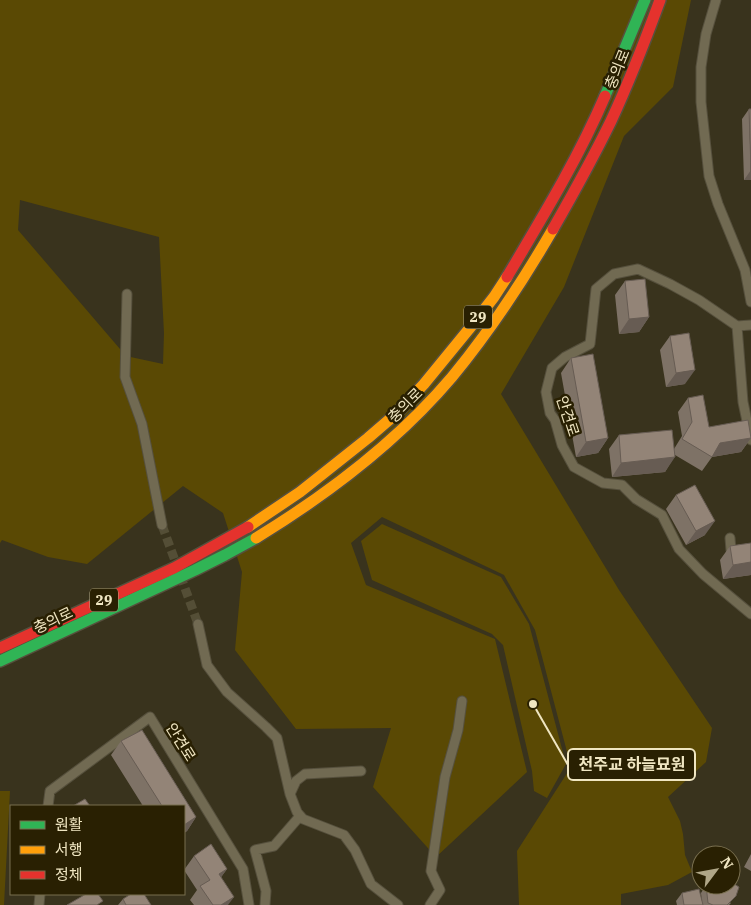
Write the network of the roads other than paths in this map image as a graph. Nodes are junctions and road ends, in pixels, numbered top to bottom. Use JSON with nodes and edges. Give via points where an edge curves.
{"nodes":[{"id":1,"x":645,"y":0,"type":"edge"},
{"id":2,"x":660,"y":0,"type":"edge"},
{"id":3,"x":716,"y":0,"type":"edge"},
{"id":4,"x":128,"y":294,"type":"dead end"},
{"id":5,"x":751,"y":302,"type":"edge"},
{"id":6,"x":751,"y":325,"type":"edge"},
{"id":7,"x":737,"y":326,"type":"junction"},
{"id":8,"x":751,"y":440,"type":"edge"},
{"id":9,"x":162,"y":525,"type":"tunnel mouth"},
{"id":10,"x":730,"y":538,"type":"dead end"},
{"id":11,"x":731,"y":550,"type":"edge"},
{"id":12,"x":751,"y":614,"type":"edge"},
{"id":13,"x":198,"y":624,"type":"tunnel mouth"},
{"id":14,"x":0,"y":648,"type":"edge"},
{"id":15,"x":0,"y":661,"type":"edge"},
{"id":16,"x":462,"y":701,"type":"dead end"},
{"id":17,"x":361,"y":771,"type":"dead end"},
{"id":18,"x":290,"y":794,"type":"junction"},
{"id":19,"x":48,"y":805,"type":"edge"},
{"id":20,"x":300,"y":816,"type":"junction"},
{"id":21,"x":249,"y":905,"type":"edge"},
{"id":22,"x":265,"y":905,"type":"edge"},
{"id":23,"x":398,"y":905,"type":"edge"},
{"id":24,"x":430,"y":905,"type":"edge"}],
"edges":[{"from":1,"to":14,"type":"highway","name":"충의로","number":"29","via":[[591,129],[545,214],[494,297],[452,351],[397,412],[332,468],[252,525],[174,568]]},
{"from":2,"to":15,"type":"highway","name":"충의로","number":"29","via":[[597,150],[541,250],[485,334],[415,417],[344,478],[256,538],[206,566]]},
{"from":3,"to":5,"type":"street","via":[[701,67],[708,176],[746,270]]},
{"from":4,"to":9,"type":"street","via":[[125,377],[142,424]]},
{"from":6,"to":7,"type":"street"},
{"from":7,"to":8,"type":"street","via":[[743,402]]},
{"from":7,"to":12,"type":"street","name":"안견로","via":[[699,300],[638,270],[614,274],[596,290],[590,344],[552,368],[546,392],[550,413],[574,467],[603,482],[622,485],[636,499],[662,515],[679,549]]},
{"from":10,"to":11,"type":"street"},
{"from":13,"to":18,"type":"street","via":[[207,665],[227,692],[277,738]]},
{"from":16,"to":24,"type":"street","via":[[445,777],[431,871],[440,890]]},
{"from":17,"to":18,"type":"street","via":[[305,774],[296,781]]},
{"from":18,"to":20,"type":"street"},
{"from":19,"to":21,"type":"street","name":"안견로","via":[[50,791],[150,717],[243,869]]},
{"from":20,"to":22,"type":"street","via":[[274,846],[255,850],[266,891]]},
{"from":20,"to":23,"type":"street","via":[[344,835],[371,884]]}]}
